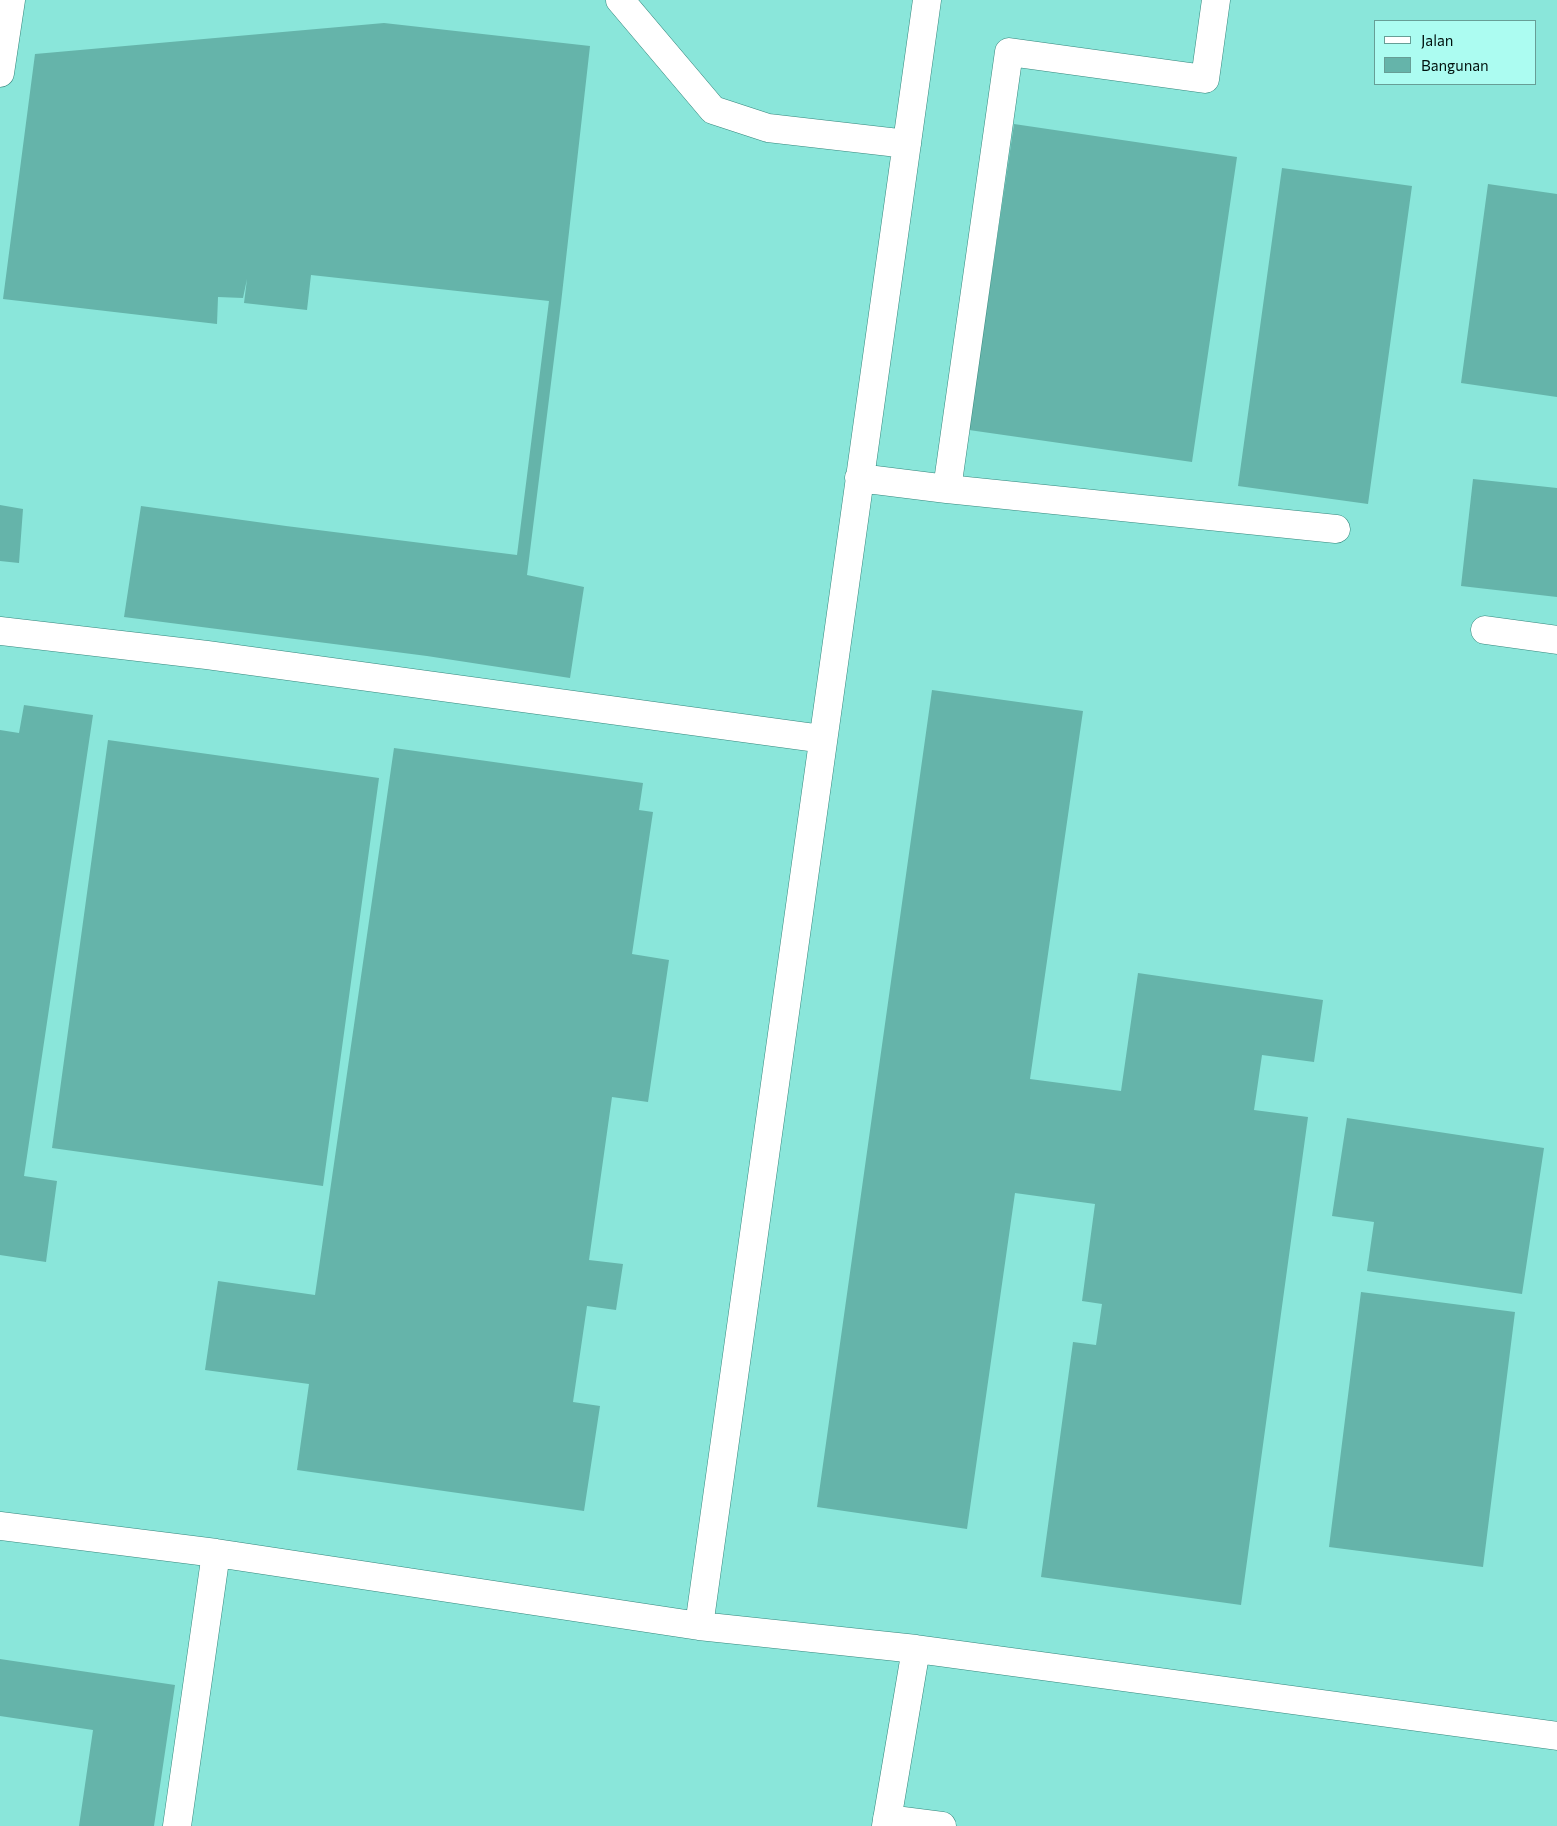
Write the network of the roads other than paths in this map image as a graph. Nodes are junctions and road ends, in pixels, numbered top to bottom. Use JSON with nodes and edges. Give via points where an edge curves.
{"nodes":[{"id":1,"x":11,"y":0,"type":"edge"},
{"id":2,"x":620,"y":0,"type":"edge"},
{"id":3,"x":927,"y":0,"type":"edge"},
{"id":4,"x":1216,"y":0,"type":"edge"},
{"id":5,"x":0,"y":73,"type":"edge"},
{"id":6,"x":907,"y":144,"type":"junction"},
{"id":7,"x":859,"y":478,"type":"junction"},
{"id":8,"x":948,"y":489,"type":"junction"},
{"id":9,"x":1336,"y":529,"type":"dead end"},
{"id":10,"x":0,"y":630,"type":"edge"},
{"id":11,"x":1485,"y":630,"type":"dead end"},
{"id":12,"x":1557,"y":640,"type":"edge"},
{"id":13,"x":823,"y":739,"type":"junction"},
{"id":14,"x":0,"y":1526,"type":"edge"},
{"id":15,"x":216,"y":1553,"type":"junction"},
{"id":16,"x":699,"y":1626,"type":"junction"},
{"id":17,"x":916,"y":1649,"type":"junction"},
{"id":18,"x":1557,"y":1736,"type":"edge"},
{"id":19,"x":887,"y":1822,"type":"edge"},
{"id":20,"x":177,"y":1826,"type":"edge"},
{"id":21,"x":942,"y":1826,"type":"edge"}],
"edges":[{"from":1,"to":5,"type":"street"},
{"from":2,"to":6,"type":"street","via":[[713,110],[768,128]]},
{"from":3,"to":6,"type":"street"},
{"from":4,"to":8,"type":"street","via":[[1205,80],[1009,52]]},
{"from":6,"to":7,"type":"street"},
{"from":7,"to":8,"type":"street"},
{"from":7,"to":13,"type":"street"},
{"from":8,"to":9,"type":"street"},
{"from":10,"to":13,"type":"street"},
{"from":11,"to":12,"type":"street"},
{"from":13,"to":16,"type":"street"},
{"from":14,"to":15,"type":"street"},
{"from":15,"to":16,"type":"street"},
{"from":15,"to":20,"type":"street"},
{"from":16,"to":17,"type":"street"},
{"from":17,"to":18,"type":"street"},
{"from":17,"to":19,"type":"street"},
{"from":19,"to":21,"type":"street"}]}
